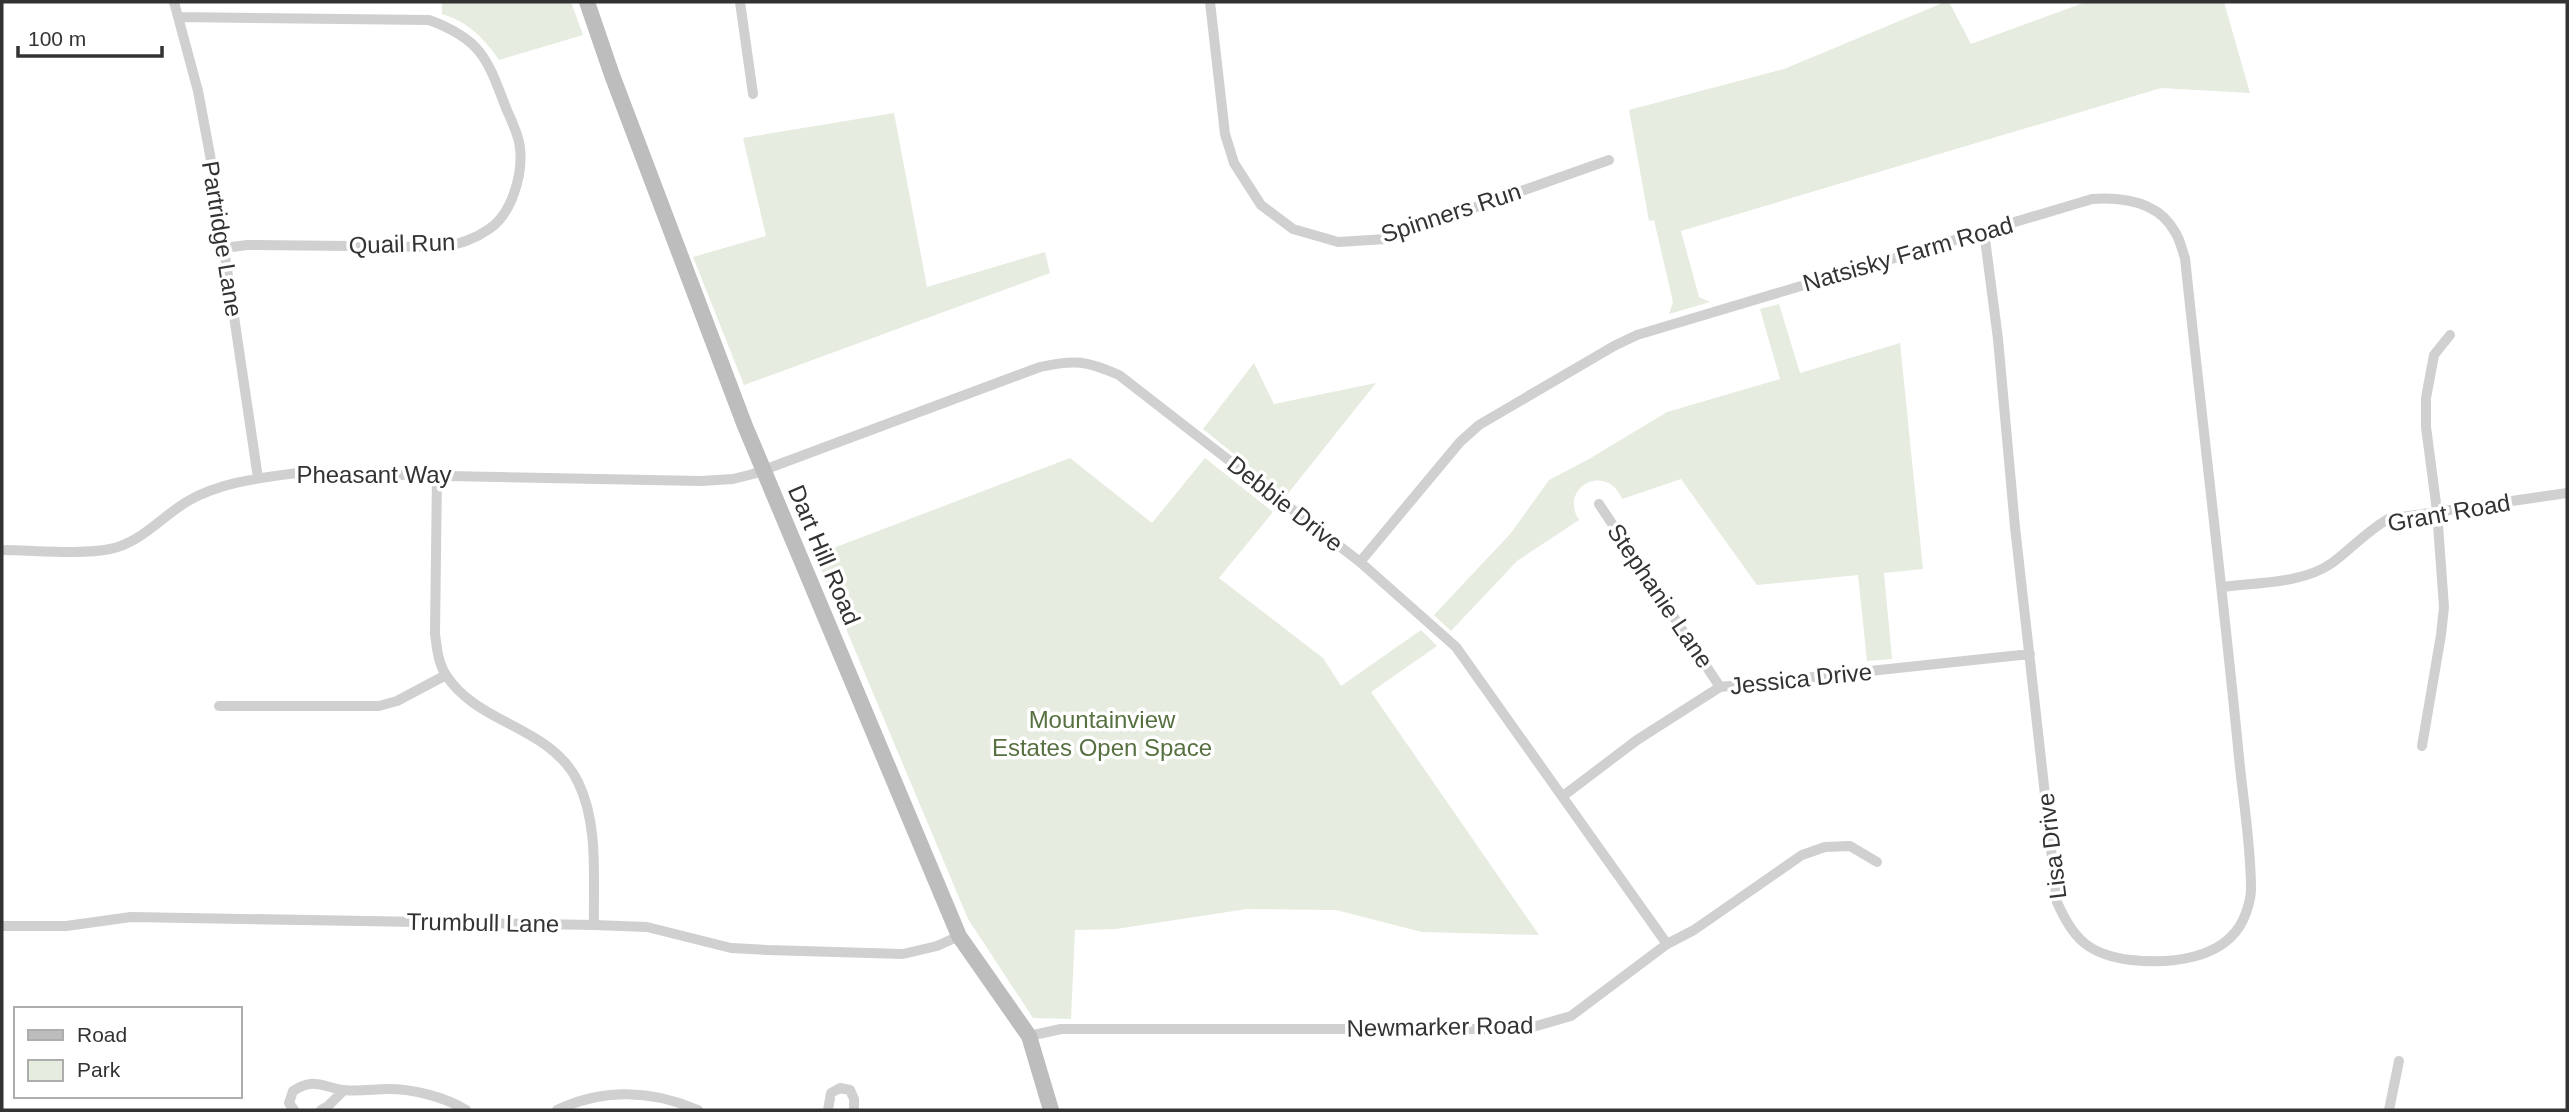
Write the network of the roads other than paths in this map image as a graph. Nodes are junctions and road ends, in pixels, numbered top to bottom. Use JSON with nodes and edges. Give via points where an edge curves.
{"nodes":[{"id":1,"x":174,"y":2,"type":"edge"},
{"id":2,"x":587,"y":2,"type":"edge"},
{"id":3,"x":740,"y":2,"type":"edge"},
{"id":4,"x":1210,"y":2,"type":"edge"},
{"id":5,"x":178,"y":17,"type":"junction"},
{"id":6,"x":753,"y":94,"type":"dead end"},
{"id":7,"x":1609,"y":160,"type":"dead end"},
{"id":8,"x":1984,"y":231,"type":"junction"},
{"id":9,"x":224,"y":247,"type":"junction"},
{"id":10,"x":2450,"y":335,"type":"dead end"},
{"id":11,"x":763,"y":469,"type":"junction"},
{"id":12,"x":437,"y":475,"type":"junction"},
{"id":13,"x":258,"y":478,"type":"junction"},
{"id":14,"x":2567,"y":493,"type":"edge"},
{"id":15,"x":1599,"y":504,"type":"dead end"},
{"id":16,"x":2437,"y":511,"type":"junction"},
{"id":17,"x":2,"y":550,"type":"edge"},
{"id":18,"x":1360,"y":562,"type":"junction"},
{"id":19,"x":2222,"y":587,"type":"junction"},
{"id":20,"x":2030,"y":654,"type":"junction"},
{"id":21,"x":446,"y":675,"type":"junction"},
{"id":22,"x":1720,"y":687,"type":"junction"},
{"id":23,"x":219,"y":706,"type":"dead end"},
{"id":24,"x":2421,"y":746,"type":"dead end"},
{"id":25,"x":1563,"y":796,"type":"junction"},
{"id":26,"x":1877,"y":862,"type":"dead end"},
{"id":27,"x":594,"y":925,"type":"junction"},
{"id":28,"x":2,"y":926,"type":"edge"},
{"id":29,"x":959,"y":936,"type":"junction"},
{"id":30,"x":1667,"y":944,"type":"junction"},
{"id":31,"x":1029,"y":1035,"type":"junction"},
{"id":32,"x":2399,"y":1061,"type":"dead end"},
{"id":33,"x":344,"y":1090,"type":"junction"},
{"id":34,"x":294,"y":1110,"type":"edge"},
{"id":35,"x":321,"y":1110,"type":"edge"},
{"id":36,"x":466,"y":1110,"type":"edge"},
{"id":37,"x":557,"y":1110,"type":"edge"},
{"id":38,"x":698,"y":1110,"type":"edge"},
{"id":39,"x":828,"y":1110,"type":"edge"},
{"id":40,"x":854,"y":1110,"type":"edge"},
{"id":41,"x":1051,"y":1110,"type":"edge"},
{"id":42,"x":2389,"y":1110,"type":"edge"}],
"edges":[{"from":1,"to":5,"type":"street","name":"Partridge Lane"},
{"from":2,"to":11,"type":"main road","name":"Dart Hill Road"},
{"from":3,"to":6,"type":"street"},
{"from":4,"to":7,"type":"street","name":"Spinners Run","via":[[1225,134],[1234,163],[1261,205],[1293,229],[1338,242],[1386,239]]},
{"from":5,"to":9,"type":"street","name":"Partridge Lane","via":[[198,90]]},
{"from":5,"to":9,"type":"street","name":"Quail Run","via":[[429,20],[457,30],[481,52],[520,146],[520,177],[510,204],[492,228],[469,241],[445,247]]},
{"from":8,"to":18,"type":"street","name":"Natsisky Farm Road","via":[[1649,331],[1614,346],[1479,425]]},
{"from":8,"to":19,"type":"street","name":"Natsisky Farm Road","via":[[2092,199],[2115,198],[2156,211],[2175,231],[2185,258]]},
{"from":8,"to":20,"type":"street","name":"Lisa Drive"},
{"from":9,"to":13,"type":"street","name":"Partridge Lane"},
{"from":10,"to":16,"type":"street","via":[[2434,355],[2426,398]]},
{"from":11,"to":12,"type":"street","name":"Pheasant Way","via":[[733,479],[701,481]]},
{"from":11,"to":18,"type":"street","name":"Debbie Drive","via":[[1040,367],[1065,361],[1091,363],[1119,374]]},
{"from":11,"to":29,"type":"main road","name":"Dart Hill Road"},
{"from":12,"to":13,"type":"street","name":"Pheasant Way","via":[[297,473]]},
{"from":12,"to":21,"type":"street","via":[[435,634]]},
{"from":13,"to":17,"type":"street","name":"Pheasant Way","via":[[186,502],[146,532],[110,549]]},
{"from":14,"to":16,"type":"street","name":"Grant Road"},
{"from":15,"to":22,"type":"street","name":"Stephanie Lane"},
{"from":16,"to":19,"type":"street","name":"Grant Road","via":[[2388,519],[2368,530],[2333,562],[2301,577]]},
{"from":16,"to":24,"type":"street","via":[[2444,607]]},
{"from":18,"to":25,"type":"street","name":"Debbie Drive","via":[[1456,648]]},
{"from":19,"to":20,"type":"street","name":"Lisa Drive","via":[[2251,892],[2243,921],[2210,952],[2185,959],[2108,956],[2084,944],[2067,926],[2056,902]]},
{"from":20,"to":22,"type":"street","name":"Jessica Drive"},
{"from":21,"to":23,"type":"street","via":[[379,706]]},
{"from":21,"to":27,"type":"street","via":[[464,696],[550,746],[578,780],[593,829]]},
{"from":22,"to":25,"type":"street","name":"Jessica Drive","via":[[1637,740]]},
{"from":25,"to":30,"type":"street","name":"Debbie Drive"},
{"from":26,"to":30,"type":"street","name":"Newmarker Road","via":[[1850,846],[1825,847],[1802,855]]},
{"from":27,"to":28,"type":"street","name":"Trumbull Lane","via":[[131,917],[66,926]]},
{"from":27,"to":29,"type":"street","name":"Trumbull Lane","via":[[647,927],[731,948],[794,951],[903,954]]},
{"from":29,"to":31,"type":"main road","name":"Dart Hill Road"},
{"from":30,"to":31,"type":"street","name":"Newmarker Road","via":[[1572,1016],[1527,1029],[1061,1029]]},
{"from":31,"to":41,"type":"main road","name":"Dart Hill Road"},
{"from":32,"to":42,"type":"street"},
{"from":33,"to":34,"type":"street","via":[[305,1083],[293,1091],[289,1103]]},
{"from":33,"to":35,"type":"street"},
{"from":33,"to":36,"type":"street","via":[[426,1094]]},
{"from":37,"to":38,"type":"street","via":[[596,1097],[625,1094],[657,1096]]},
{"from":39,"to":40,"type":"street","via":[[831,1093],[840,1088],[850,1090]]}]}
